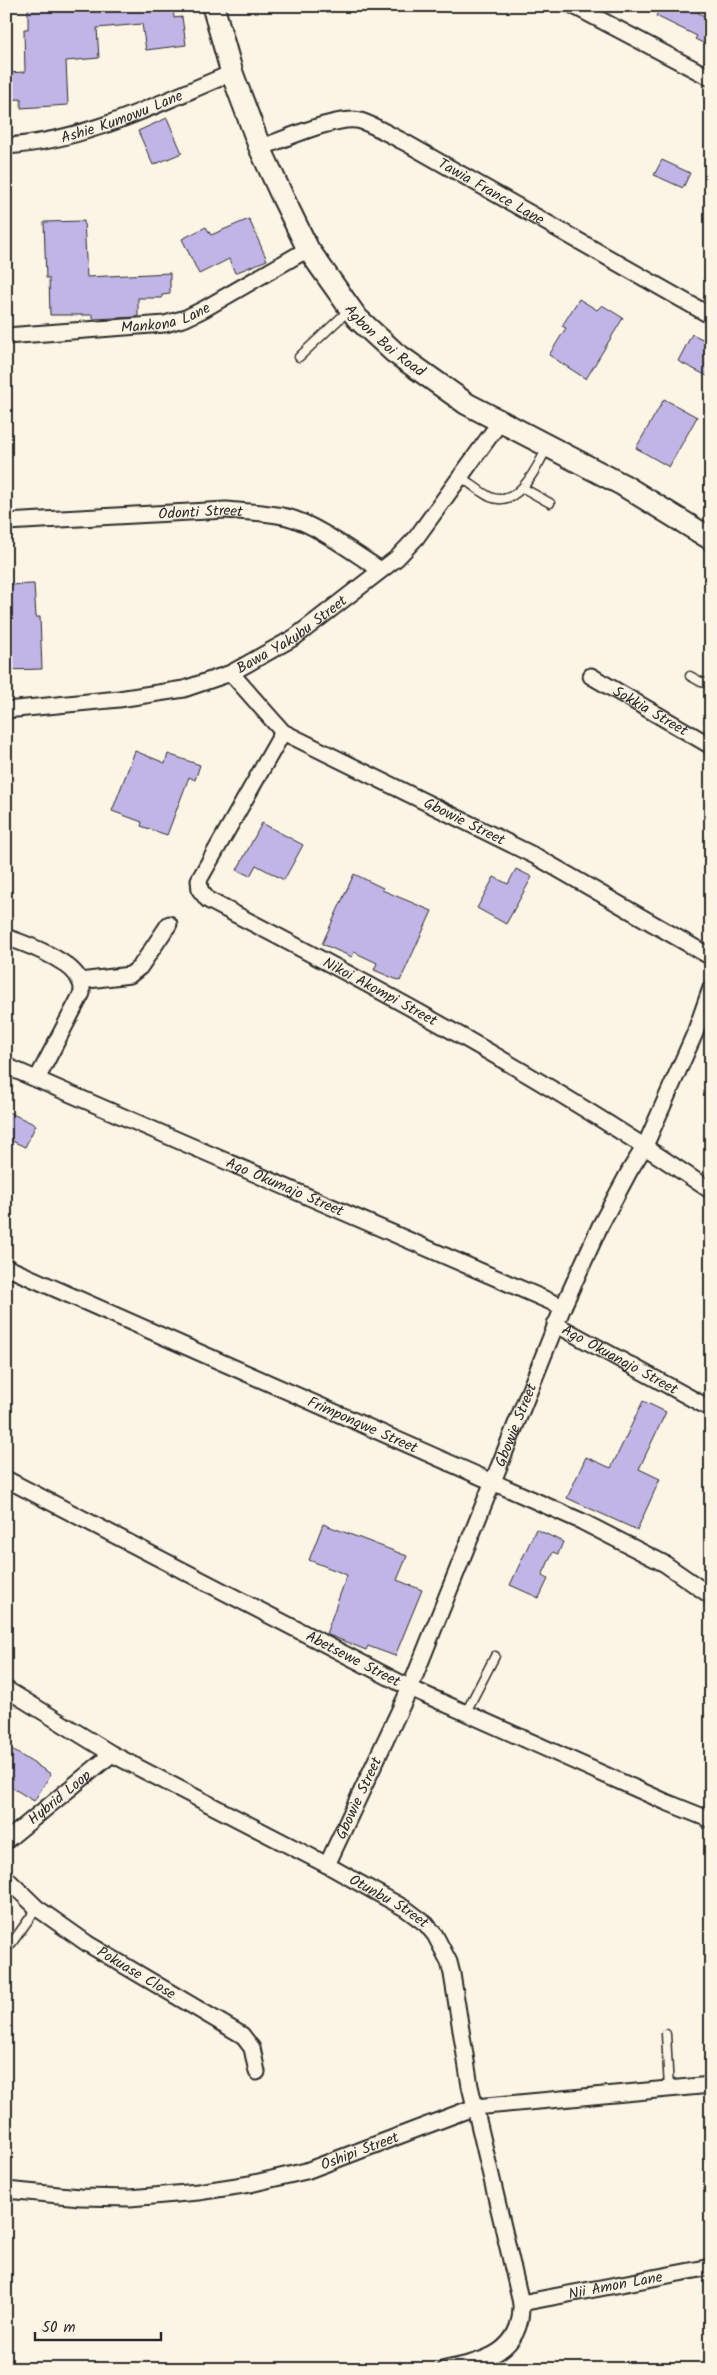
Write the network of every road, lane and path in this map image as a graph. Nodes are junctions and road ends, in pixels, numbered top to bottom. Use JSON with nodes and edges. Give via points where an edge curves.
{"nodes":[{"id":1,"x":213,"y":6,"type":"edge"},
{"id":2,"x":574,"y":6,"type":"edge"},
{"id":3,"x":232,"y":73,"type":"junction"},
{"id":4,"x":711,"y":78,"type":"edge"},
{"id":5,"x":6,"y":146,"type":"edge"},
{"id":6,"x":260,"y":148,"type":"junction"},
{"id":7,"x":308,"y":248,"type":"junction"},
{"id":8,"x":350,"y":309,"type":"junction"},
{"id":9,"x":711,"y":316,"type":"edge"},
{"id":10,"x":6,"y":336,"type":"edge"},
{"id":11,"x":299,"y":357,"type":"dead end"},
{"id":12,"x":500,"y":422,"type":"junction"},
{"id":13,"x":548,"y":446,"type":"junction"},
{"id":14,"x":461,"y":477,"type":"junction"},
{"id":15,"x":523,"y":488,"type":"junction"},
{"id":16,"x":550,"y":503,"type":"dead end"},
{"id":17,"x":6,"y":522,"type":"edge"},
{"id":18,"x":711,"y":539,"type":"edge"},
{"id":19,"x":381,"y":570,"type":"junction"},
{"id":20,"x":231,"y":673,"type":"junction"},
{"id":21,"x":591,"y":676,"type":"dead end"},
{"id":22,"x":690,"y":676,"type":"dead end"},
{"id":23,"x":711,"y":684,"type":"edge"},
{"id":24,"x":6,"y":710,"type":"edge"},
{"id":25,"x":283,"y":732,"type":"junction"},
{"id":26,"x":711,"y":746,"type":"edge"},
{"id":27,"x":169,"y":924,"type":"dead end"},
{"id":28,"x":6,"y":938,"type":"edge"},
{"id":29,"x":711,"y":957,"type":"edge"},
{"id":30,"x":80,"y":981,"type":"junction"},
{"id":31,"x":711,"y":988,"type":"edge"},
{"id":32,"x":6,"y":1066,"type":"edge"},
{"id":33,"x":37,"y":1079,"type":"junction"},
{"id":34,"x":645,"y":1146,"type":"junction"},
{"id":35,"x":711,"y":1191,"type":"edge"},
{"id":36,"x":6,"y":1268,"type":"edge"},
{"id":37,"x":563,"y":1307,"type":"junction"},
{"id":38,"x":555,"y":1324,"type":"junction"},
{"id":39,"x":711,"y":1409,"type":"edge"},
{"id":40,"x":6,"y":1479,"type":"edge"},
{"id":41,"x":491,"y":1482,"type":"junction"},
{"id":42,"x":711,"y":1596,"type":"edge"},
{"id":43,"x":495,"y":1656,"type":"dead end"},
{"id":44,"x":410,"y":1688,"type":"junction"},
{"id":45,"x":6,"y":1689,"type":"edge"},
{"id":46,"x":466,"y":1712,"type":"junction"},
{"id":47,"x":112,"y":1754,"type":"junction"},
{"id":48,"x":711,"y":1820,"type":"edge"},
{"id":49,"x":6,"y":1841,"type":"edge"},
{"id":50,"x":327,"y":1865,"type":"junction"},
{"id":51,"x":6,"y":1878,"type":"edge"},
{"id":52,"x":37,"y":1908,"type":"junction"},
{"id":53,"x":6,"y":1951,"type":"edge"},
{"id":54,"x":666,"y":2034,"type":"dead end"},
{"id":55,"x":257,"y":2072,"type":"dead end"},
{"id":56,"x":711,"y":2086,"type":"edge"},
{"id":57,"x":669,"y":2089,"type":"junction"},
{"id":58,"x":475,"y":2107,"type":"junction"},
{"id":59,"x":6,"y":2190,"type":"edge"},
{"id":60,"x":711,"y":2267,"type":"edge"},
{"id":61,"x":521,"y":2303,"type":"junction"},
{"id":62,"x":445,"y":2369,"type":"edge"}],
"edges":[{"from":1,"to":3,"type":"street","name":"Agbon Boi Road"},
{"from":2,"to":4,"type":"street"},
{"from":3,"to":5,"type":"street","name":"Ashie Kumowu Lane","via":[[96,128],[53,141]]},
{"from":3,"to":6,"type":"street","name":"Agbon Boi Road"},
{"from":6,"to":7,"type":"street","name":"Agbon Boi Road"},
{"from":6,"to":9,"type":"street","name":"Tawia France Lane","via":[[337,121],[361,121],[406,143]]},
{"from":7,"to":8,"type":"street","name":"Agbon Boi Road"},
{"from":7,"to":10,"type":"street","name":"Mankona Lane","via":[[204,309],[179,320],[164,324]]},
{"from":8,"to":11,"type":"lane"},
{"from":8,"to":12,"type":"street","name":"Agbon Boi Road","via":[[412,366],[467,404]]},
{"from":12,"to":13,"type":"street","name":"Agbon Boi Road"},
{"from":12,"to":14,"type":"street","name":"Bawa Yakubu Street"},
{"from":13,"to":15,"type":"lane"},
{"from":13,"to":18,"type":"street","name":"Agbon Boi Road","via":[[623,485]]},
{"from":14,"to":15,"type":"lane","via":[[490,497],[500,499]]},
{"from":14,"to":19,"type":"street","name":"Bawa Yakubu Street","via":[[416,538]]},
{"from":15,"to":16,"type":"lane"},
{"from":17,"to":19,"type":"street","name":"Odonti Street","via":[[226,510],[261,513],[288,517],[305,524]]},
{"from":19,"to":20,"type":"street","name":"Bawa Yakubu Street","via":[[296,637]]},
{"from":20,"to":24,"type":"street","name":"Bawa Yakubu Street","via":[[192,687],[158,694]]},
{"from":20,"to":25,"type":"street","name":"Gbowie Street"},
{"from":21,"to":26,"type":"street","name":"Sokkia Street"},
{"from":22,"to":23,"type":"lane"},
{"from":25,"to":29,"type":"street","name":"Gbowie Street","via":[[537,857]]},
{"from":25,"to":34,"type":"street","name":"Nikoi Akompi Street","via":[[199,880],[200,890],[208,900],[440,1023]]},
{"from":27,"to":30,"type":"street","via":[[140,967],[130,975]]},
{"from":28,"to":30,"type":"street","via":[[33,947],[72,970]]},
{"from":30,"to":33,"type":"street","via":[[82,993]]},
{"from":31,"to":34,"type":"street","name":"Gbowie Street","via":[[695,1033]]},
{"from":32,"to":33,"type":"street","name":"Ago Okumajo Street"},
{"from":33,"to":37,"type":"street","name":"Ago Okumajo Street"},
{"from":34,"to":35,"type":"street","name":"Nikoi Akompi Street"},
{"from":34,"to":37,"type":"street","name":"Gbowie Street","via":[[600,1226]]},
{"from":36,"to":41,"type":"street","name":"Frimpongwe Street"},
{"from":37,"to":38,"type":"street","name":"Gbowie Street"},
{"from":38,"to":39,"type":"street","name":"Ago Okuanajo Street"},
{"from":38,"to":41,"type":"street","name":"Gbowie Street"},
{"from":40,"to":44,"type":"street","name":"Abetsewe Street"},
{"from":41,"to":42,"type":"street","name":"Frimpongwe Street","via":[[664,1564]]},
{"from":41,"to":44,"type":"street","name":"Gbowie Street"},
{"from":43,"to":46,"type":"lane"},
{"from":44,"to":46,"type":"street","name":"Abetsewe Street"},
{"from":44,"to":50,"type":"street","name":"Gbowie Street"},
{"from":45,"to":47,"type":"street","name":"Otunbu Street"},
{"from":46,"to":48,"type":"street","name":"Abetsewe Street"},
{"from":47,"to":49,"type":"street","name":"Hybrid Loop"},
{"from":47,"to":50,"type":"street","name":"Otunbu Street"},
{"from":50,"to":58,"type":"street","name":"Otunbu Street","via":[[406,1909],[435,1935],[452,1974]]},
{"from":51,"to":52,"type":"street","name":"Pokuase Close"},
{"from":52,"to":53,"type":"lane"},
{"from":52,"to":55,"type":"street","name":"Pokuase Close","via":[[88,1944],[242,2035],[252,2048]]},
{"from":54,"to":57,"type":"lane"},
{"from":56,"to":57,"type":"street","name":"Oshipi Street"},
{"from":57,"to":58,"type":"street","name":"Oshipi Street"},
{"from":58,"to":59,"type":"street","name":"Oshipi Street","via":[[306,2171],[250,2184],[130,2198]]},
{"from":58,"to":61,"type":"street","name":"Otunbu Street"},
{"from":60,"to":61,"type":"street","name":"Nii Amon Lane"},
{"from":61,"to":62,"type":"street","name":"Otunbu Street","via":[[522,2320],[512,2340],[499,2353],[482,2361]]}]}
